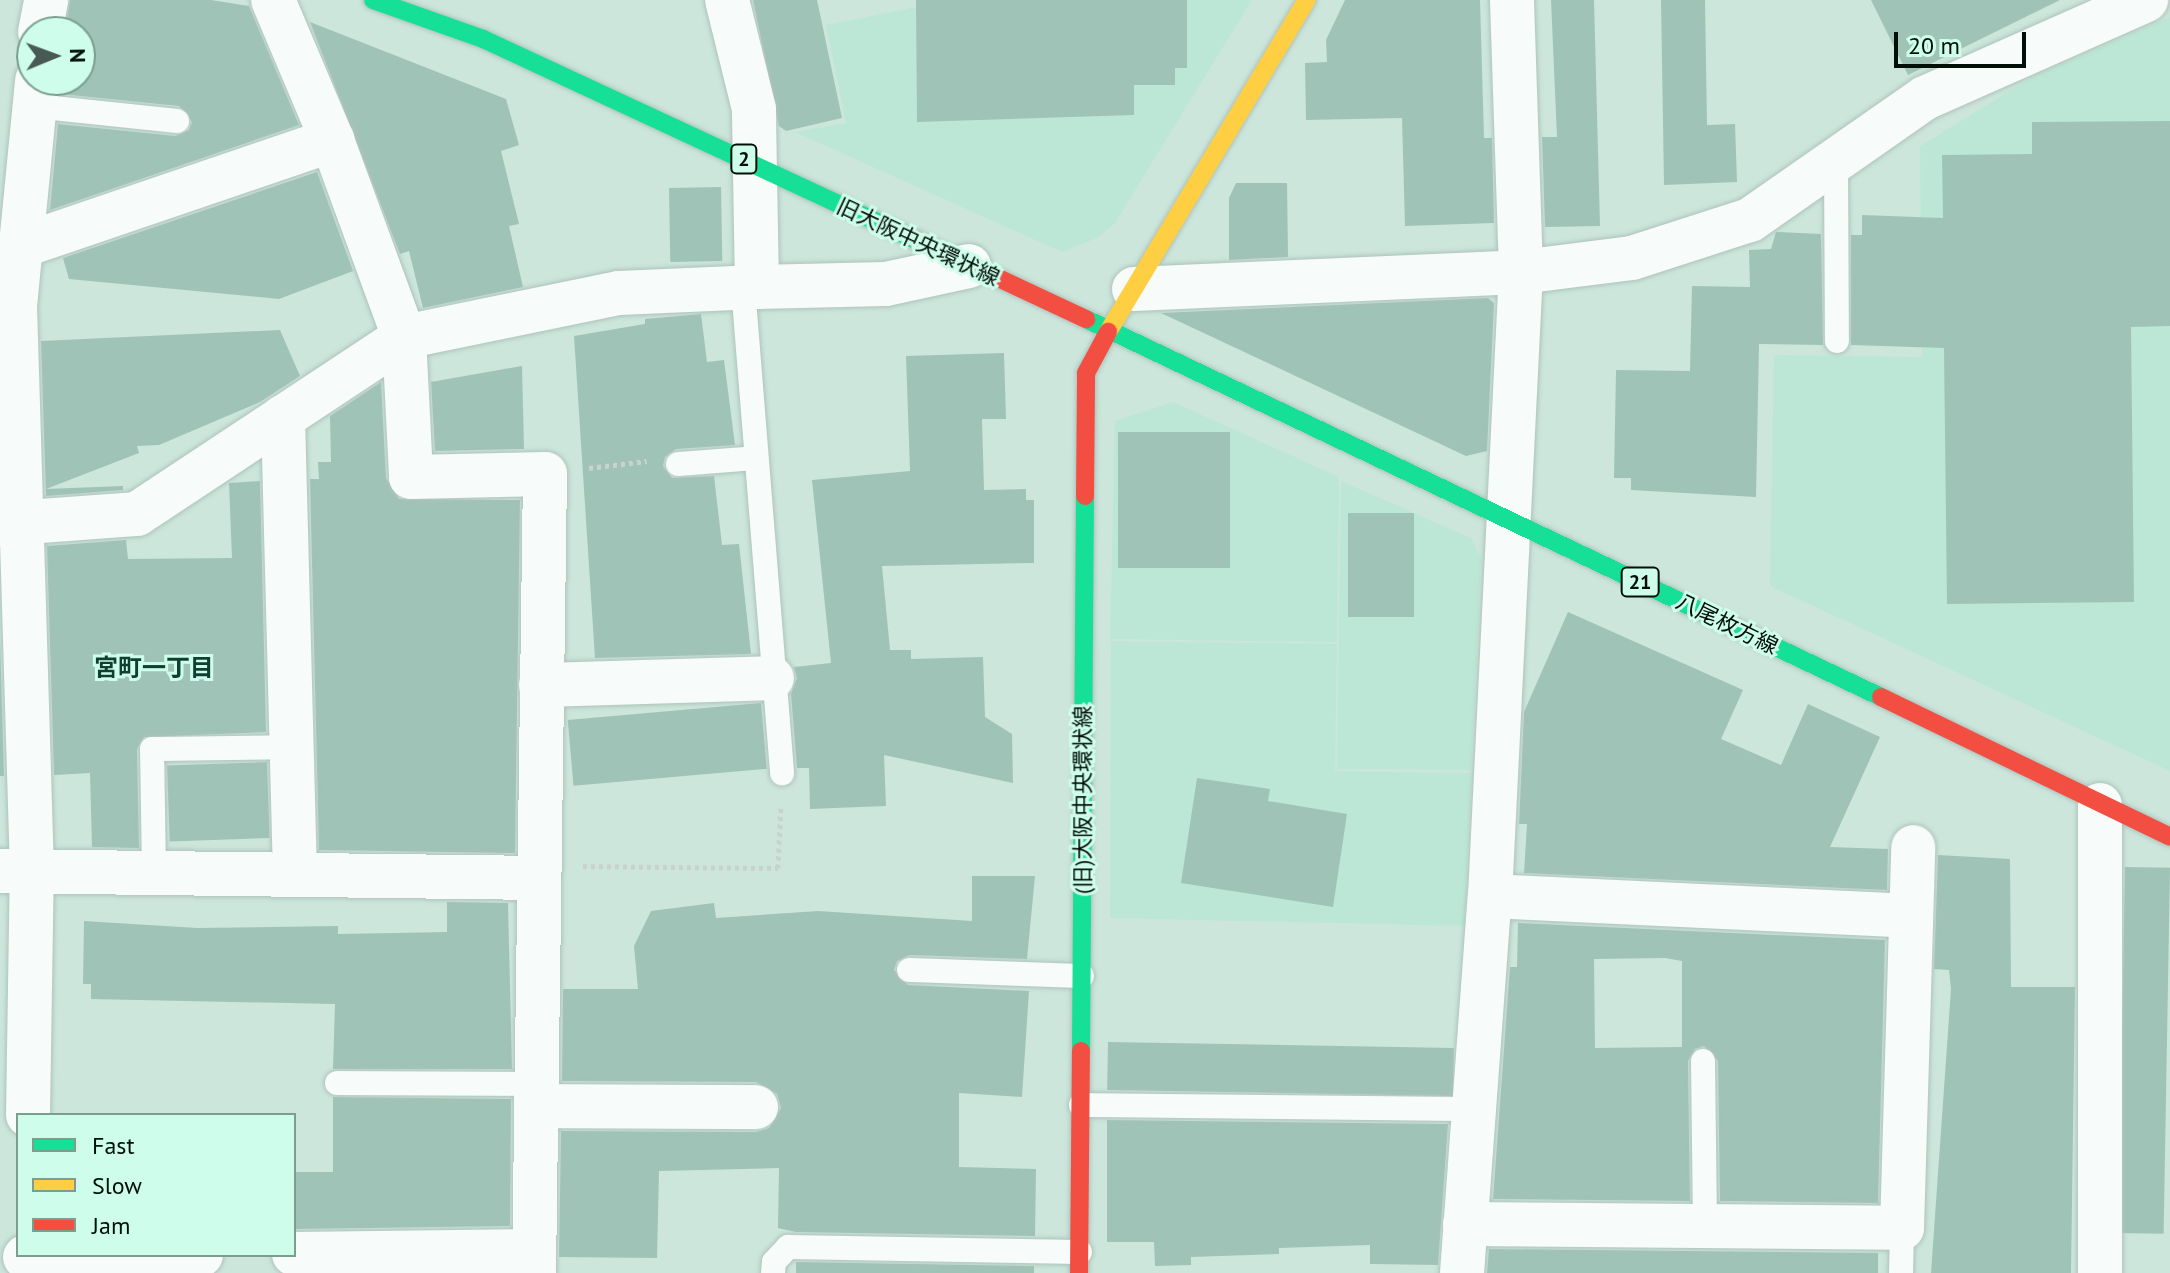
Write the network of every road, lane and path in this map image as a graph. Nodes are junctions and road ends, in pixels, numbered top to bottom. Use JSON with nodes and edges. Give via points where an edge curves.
{"nodes":[{"id":1,"x":273,"y":0,"type":"edge"},
{"id":2,"x":373,"y":0,"type":"edge"},
{"id":3,"x":727,"y":0,"type":"edge"},
{"id":4,"x":1307,"y":0,"type":"edge"},
{"id":5,"x":1512,"y":0,"type":"edge"},
{"id":6,"x":2146,"y":0,"type":"edge"},
{"id":7,"x":36,"y":96,"type":"edge"},
{"id":8,"x":51,"y":96,"type":"edge"},
{"id":9,"x":177,"y":121,"type":"dead end"},
{"id":10,"x":332,"y":140,"type":"junction"},
{"id":11,"x":1836,"y":160,"type":"junction"},
{"id":12,"x":756,"y":165,"type":"junction"},
{"id":13,"x":21,"y":246,"type":"junction"},
{"id":14,"x":969,"y":266,"type":"junction"},
{"id":15,"x":1521,"y":272,"type":"junction"},
{"id":16,"x":750,"y":287,"type":"junction"},
{"id":17,"x":1134,"y":289,"type":"junction"},
{"id":18,"x":7,"y":306,"type":"edge"},
{"id":19,"x":1108,"y":332,"type":"junction"},
{"id":20,"x":404,"y":337,"type":"junction"},
{"id":21,"x":1837,"y":341,"type":"dead end"},
{"id":22,"x":283,"y":417,"type":"junction"},
{"id":23,"x":756,"y":458,"type":"junction"},
{"id":24,"x":678,"y":464,"type":"joint"},
{"id":25,"x":545,"y":474,"type":"junction"},
{"id":26,"x":1507,"y":516,"type":"junction"},
{"id":27,"x":12,"y":525,"type":"edge"},
{"id":28,"x":772,"y":678,"type":"junction"},
{"id":29,"x":541,"y":685,"type":"junction"},
{"id":30,"x":292,"y":747,"type":"junction"},
{"id":31,"x":782,"y":773,"type":"joint"},
{"id":32,"x":2100,"y":805,"type":"junction"},
{"id":33,"x":2170,"y":837,"type":"edge"},
{"id":34,"x":1913,"y":847,"type":"dead end"},
{"id":35,"x":16,"y":872,"type":"edge"},
{"id":36,"x":539,"y":872,"type":"junction"},
{"id":37,"x":154,"y":873,"type":"junction"},
{"id":38,"x":295,"y":875,"type":"junction"},
{"id":39,"x":1490,"y":896,"type":"junction"},
{"id":40,"x":1911,"y":916,"type":"junction"},
{"id":41,"x":909,"y":970,"type":"dead end"},
{"id":42,"x":1082,"y":976,"type":"junction"},
{"id":43,"x":1703,"y":1061,"type":"dead end"},
{"id":44,"x":337,"y":1083,"type":"dead end"},
{"id":45,"x":536,"y":1095,"type":"junction"},
{"id":46,"x":1081,"y":1105,"type":"junction"},
{"id":47,"x":756,"y":1107,"type":"dead end"},
{"id":48,"x":1474,"y":1109,"type":"junction"},
{"id":49,"x":28,"y":1113,"type":"edge"},
{"id":50,"x":1465,"y":1224,"type":"junction"},
{"id":51,"x":1705,"y":1226,"type":"junction"},
{"id":52,"x":1902,"y":1228,"type":"junction"},
{"id":53,"x":296,"y":1254,"type":"edge"},
{"id":54,"x":150,"y":1257,"type":"edge"},
{"id":55,"x":24,"y":1262,"type":"edge"},
{"id":56,"x":534,"y":1262,"type":"edge"},
{"id":57,"x":1080,"y":1262,"type":"edge"},
{"id":58,"x":773,"y":1273,"type":"edge"},
{"id":59,"x":1462,"y":1273,"type":"edge"},
{"id":60,"x":1901,"y":1273,"type":"edge"},
{"id":61,"x":2100,"y":1273,"type":"edge"}],
"edges":[{"from":1,"to":10,"type":"street"},
{"from":2,"to":12,"type":"main road","name":"旧大阪中央環状線","number":"2","via":[[483,39]]},
{"from":3,"to":12,"type":"street","via":[[754,109]]},
{"from":4,"to":17,"type":"main road"},
{"from":5,"to":15,"type":"street"},
{"from":6,"to":11,"type":"street","via":[[1925,98]]},
{"from":7,"to":13,"type":"street"},
{"from":8,"to":9,"type":"lane"},
{"from":10,"to":13,"type":"street"},
{"from":10,"to":20,"type":"street"},
{"from":11,"to":15,"type":"street","via":[[1750,220],[1632,258]]},
{"from":11,"to":21,"type":"lane"},
{"from":12,"to":14,"type":"main road","name":"旧大阪中央環状線","number":"2"},
{"from":12,"to":16,"type":"street"},
{"from":13,"to":18,"type":"street"},
{"from":14,"to":16,"type":"street","via":[[886,284]]},
{"from":14,"to":19,"type":"main road","name":"旧大阪中央環状線","number":"2"},
{"from":15,"to":17,"type":"street"},
{"from":15,"to":26,"type":"street"},
{"from":16,"to":20,"type":"street","via":[[619,293]]},
{"from":16,"to":23,"type":"lane"},
{"from":17,"to":19,"type":"main road"},
{"from":18,"to":27,"type":"street"},
{"from":19,"to":26,"type":"main road","name":"八尾枚方線","number":"21"},
{"from":19,"to":42,"type":"main road","name":"(旧)大阪中央環状線","via":[[1086,373]]},
{"from":20,"to":22,"type":"street"},
{"from":20,"to":25,"type":"street","via":[[411,477]]},
{"from":22,"to":27,"type":"street","via":[[137,514]]},
{"from":22,"to":30,"type":"street"},
{"from":23,"to":24,"type":"lane"},
{"from":23,"to":28,"type":"lane"},
{"from":24,"to":25,"type":"path","via":[[638,461]]},
{"from":25,"to":29,"type":"street"},
{"from":26,"to":32,"type":"main road","name":"八尾枚方線","number":"21"},
{"from":26,"to":39,"type":"street"},
{"from":27,"to":35,"type":"street"},
{"from":28,"to":29,"type":"street"},
{"from":28,"to":31,"type":"lane"},
{"from":29,"to":36,"type":"street"},
{"from":30,"to":37,"type":"lane","via":[[152,749]]},
{"from":30,"to":38,"type":"street"},
{"from":31,"to":36,"type":"path","via":[[778,868]]},
{"from":32,"to":33,"type":"main road","name":"八尾枚方線","number":"21"},
{"from":32,"to":61,"type":"street"},
{"from":34,"to":40,"type":"street"},
{"from":35,"to":37,"type":"street"},
{"from":35,"to":49,"type":"street"},
{"from":36,"to":38,"type":"street"},
{"from":36,"to":45,"type":"street"},
{"from":37,"to":38,"type":"street"},
{"from":39,"to":40,"type":"street"},
{"from":39,"to":48,"type":"street"},
{"from":40,"to":52,"type":"street"},
{"from":41,"to":42,"type":"lane"},
{"from":42,"to":46,"type":"main road","name":"(旧)大阪中央環状線"},
{"from":43,"to":51,"type":"lane"},
{"from":44,"to":45,"type":"lane"},
{"from":45,"to":47,"type":"street"},
{"from":45,"to":56,"type":"street"},
{"from":46,"to":48,"type":"lane"},
{"from":46,"to":57,"type":"main road","name":"(旧)大阪中央環状線"},
{"from":48,"to":50,"type":"street"},
{"from":50,"to":51,"type":"street"},
{"from":50,"to":59,"type":"street"},
{"from":51,"to":52,"type":"street"},
{"from":52,"to":60,"type":"lane"},
{"from":53,"to":56,"type":"street"},
{"from":54,"to":55,"type":"street"},
{"from":57,"to":58,"type":"lane","via":[[788,1247],[774,1262]]}]}
